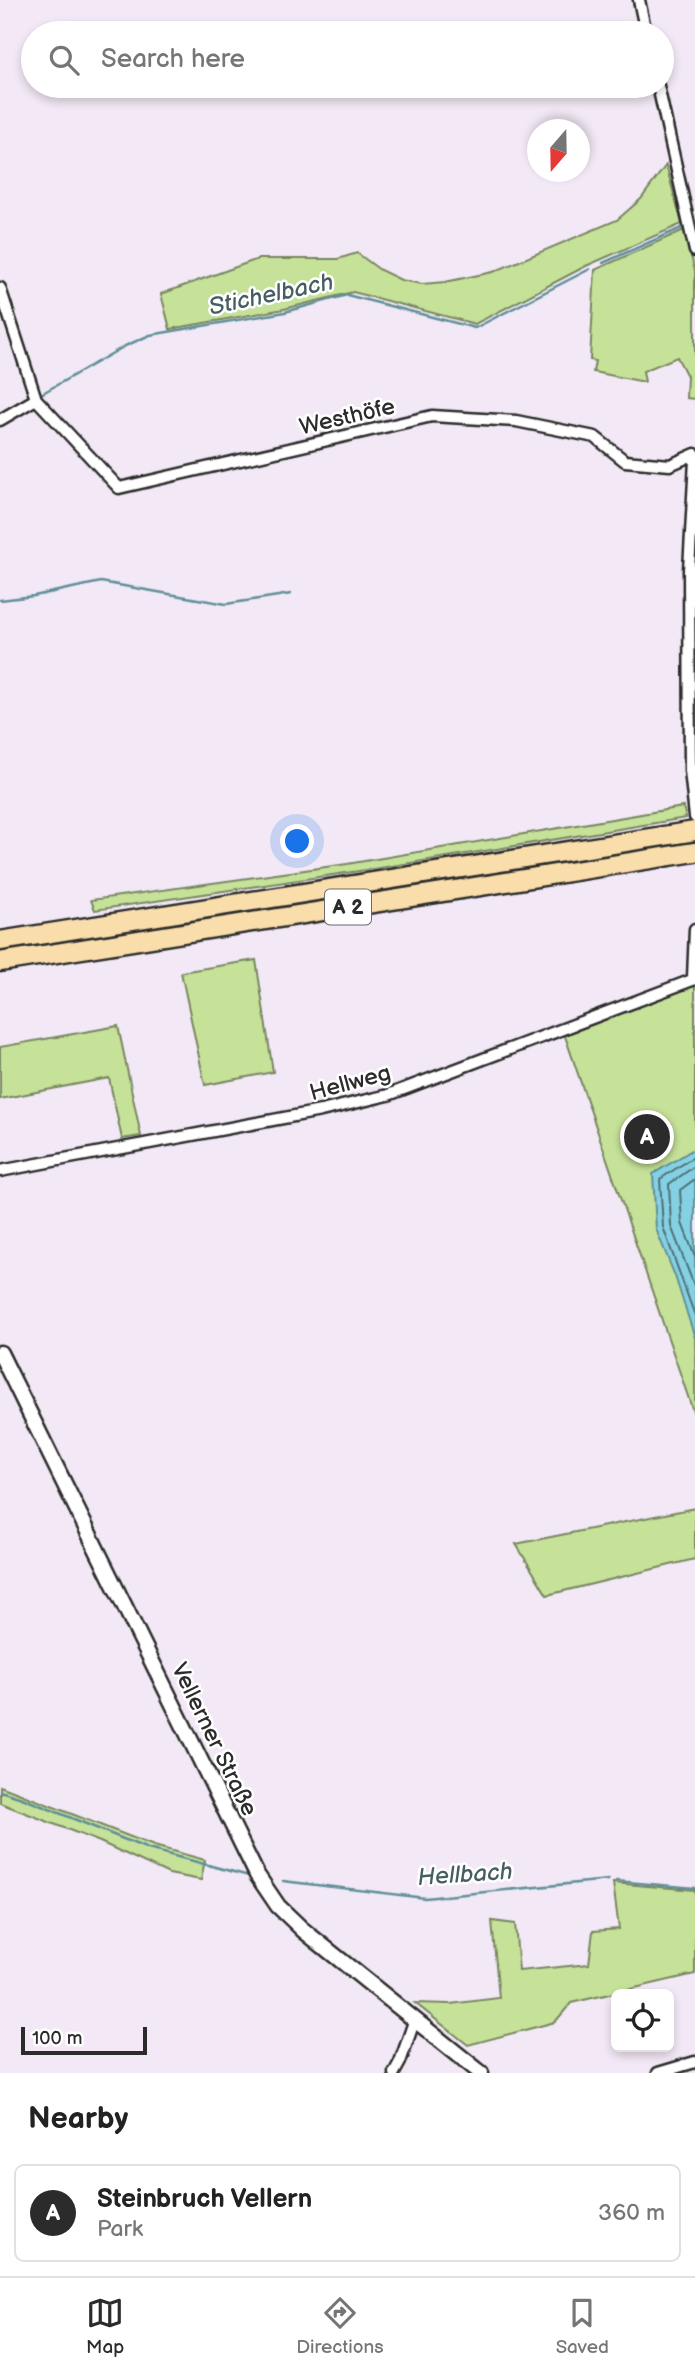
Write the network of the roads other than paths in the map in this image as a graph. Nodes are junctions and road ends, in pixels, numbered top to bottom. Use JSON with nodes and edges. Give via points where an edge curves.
{"nodes":[{"id":1,"x":639,"y":0,"type":"edge"},
{"id":2,"x":643,"y":21,"type":"edge"},
{"id":3,"x":661,"y":98,"type":"edge"},
{"id":4,"x":695,"y":251,"type":"edge"},
{"id":5,"x":0,"y":288,"type":"edge"},
{"id":6,"x":36,"y":399,"type":"junction"},
{"id":7,"x":0,"y":420,"type":"edge"},
{"id":8,"x":695,"y":454,"type":"edge"},
{"id":9,"x":695,"y":460,"type":"edge"},
{"id":10,"x":694,"y":826,"type":"edge"},
{"id":11,"x":695,"y":852,"type":"edge"},
{"id":12,"x":695,"y":929,"type":"edge"},
{"id":13,"x":0,"y":941,"type":"edge"},
{"id":14,"x":0,"y":962,"type":"edge"},
{"id":15,"x":694,"y":979,"type":"edge"},
{"id":16,"x":0,"y":1171,"type":"edge"},
{"id":17,"x":0,"y":1353,"type":"edge"},
{"id":18,"x":415,"y":2019,"type":"junction"},
{"id":19,"x":695,"y":2062,"type":"edge"},
{"id":20,"x":394,"y":2073,"type":"edge"},
{"id":21,"x":481,"y":2073,"type":"edge"},
{"id":22,"x":658,"y":2073,"type":"edge"}],
"edges":[{"from":1,"to":2,"type":"street"},
{"from":3,"to":4,"type":"street"},
{"from":5,"to":6,"type":"street"},
{"from":6,"to":7,"type":"street"},
{"from":6,"to":8,"type":"street","name":"Westhöfe","via":[[119,488],[432,416],[516,421],[595,437],[625,461],[670,465]]},
{"from":9,"to":10,"type":"street","via":[[689,583]]},
{"from":10,"to":13,"type":"highway","number":"A 2"},
{"from":11,"to":14,"type":"highway","number":"A 2"},
{"from":12,"to":15,"type":"street"},
{"from":15,"to":16,"type":"street","name":"Hellweg","via":[[388,1095]]},
{"from":17,"to":18,"type":"main road","name":"Vellerner Straße","via":[[257,1875],[278,1906],[303,1930]]},
{"from":18,"to":20,"type":"street"},
{"from":18,"to":21,"type":"main road","name":"Vellerner Straße"},
{"from":19,"to":22,"type":"street"}]}
